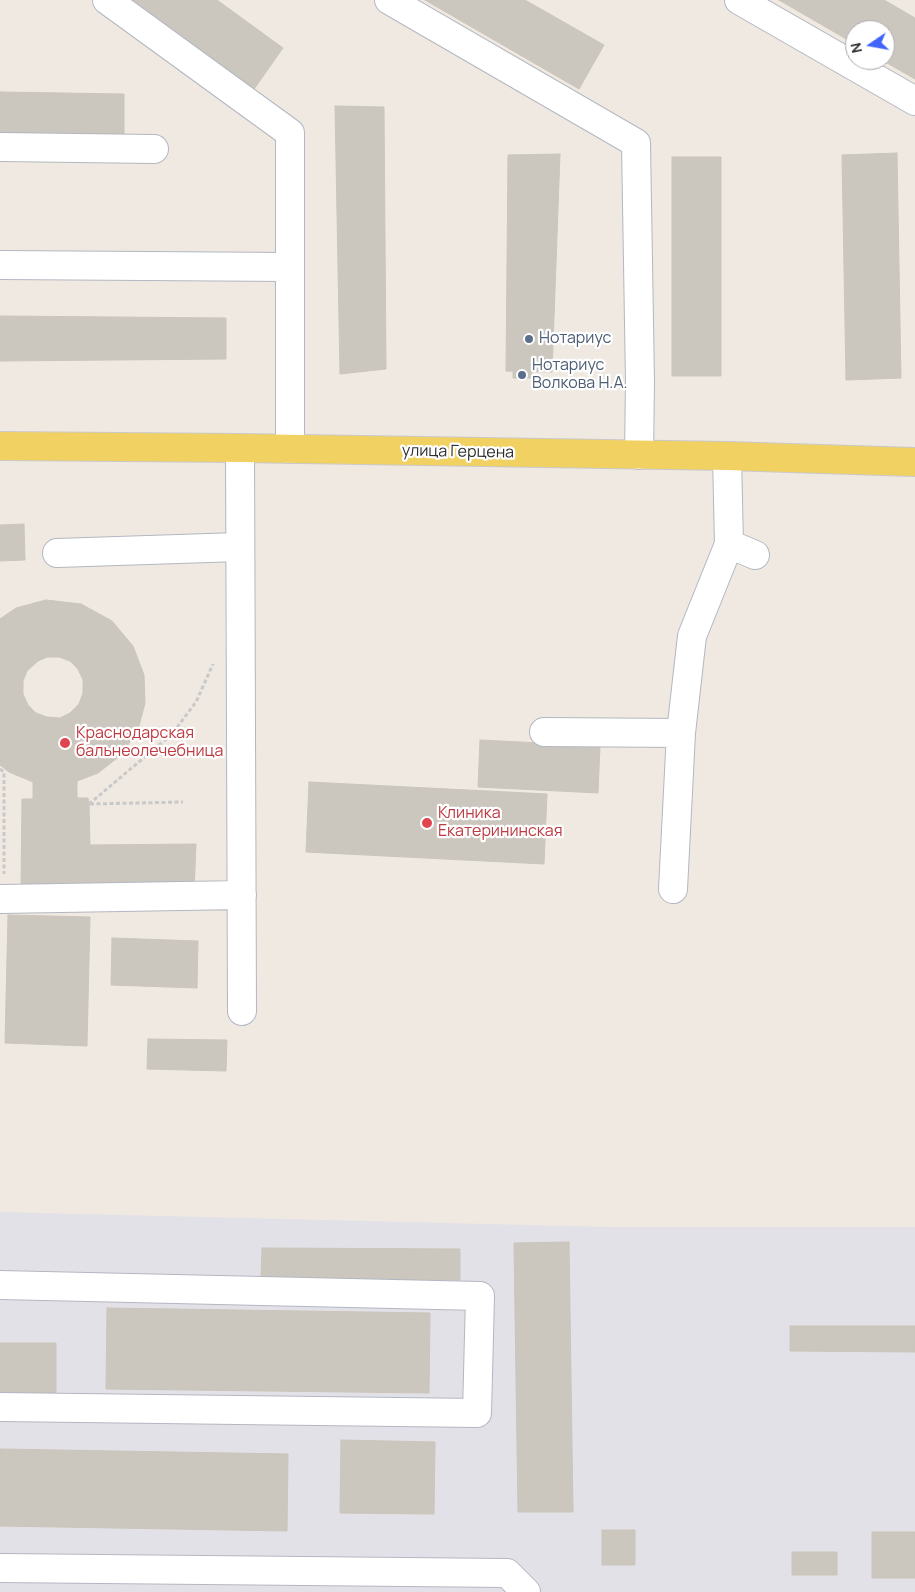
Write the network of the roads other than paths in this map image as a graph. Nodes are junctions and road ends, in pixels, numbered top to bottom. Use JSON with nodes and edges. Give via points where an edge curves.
{"nodes":[{"id":1,"x":108,"y":0,"type":"edge"},
{"id":2,"x":389,"y":0,"type":"edge"},
{"id":3,"x":739,"y":0,"type":"edge"},
{"id":4,"x":915,"y":101,"type":"edge"},
{"id":5,"x":0,"y":147,"type":"edge"},
{"id":6,"x":154,"y":149,"type":"dead end"},
{"id":7,"x":0,"y":265,"type":"edge"},
{"id":8,"x":290,"y":267,"type":"junction"},
{"id":9,"x":0,"y":446,"type":"edge"},
{"id":10,"x":240,"y":448,"type":"junction"},
{"id":11,"x":290,"y":449,"type":"junction"},
{"id":12,"x":639,"y":455,"type":"junction"},
{"id":13,"x":727,"y":456,"type":"junction"},
{"id":14,"x":915,"y":462,"type":"edge"},
{"id":15,"x":729,"y":544,"type":"junction"},
{"id":16,"x":239,"y":547,"type":"junction"},
{"id":17,"x":57,"y":553,"type":"dead end"},
{"id":18,"x":755,"y":556,"type":"dead end"},
{"id":19,"x":544,"y":732,"type":"dead end"},
{"id":20,"x":681,"y":733,"type":"junction"},
{"id":21,"x":673,"y":889,"type":"dead end"},
{"id":22,"x":242,"y":895,"type":"junction"},
{"id":23,"x":2,"y":899,"type":"edge"},
{"id":24,"x":242,"y":1011,"type":"dead end"},
{"id":25,"x":0,"y":1285,"type":"edge"},
{"id":26,"x":0,"y":1407,"type":"edge"},
{"id":27,"x":0,"y":1568,"type":"edge"},
{"id":28,"x":526,"y":1592,"type":"edge"}],
"edges":[{"from":1,"to":8,"type":"lane","via":[[290,133]]},
{"from":2,"to":12,"type":"lane","via":[[636,143]]},
{"from":3,"to":4,"type":"lane"},
{"from":5,"to":6,"type":"lane"},
{"from":7,"to":8,"type":"lane"},
{"from":8,"to":11,"type":"lane"},
{"from":9,"to":10,"type":"main road","name":"улица Герцена"},
{"from":10,"to":11,"type":"main road","name":"улица Герцена"},
{"from":10,"to":16,"type":"lane"},
{"from":11,"to":12,"type":"main road","name":"улица Герцена"},
{"from":12,"to":13,"type":"main road","name":"улица Герцена"},
{"from":13,"to":14,"type":"main road","name":"улица Герцена"},
{"from":13,"to":15,"type":"lane"},
{"from":15,"to":18,"type":"lane"},
{"from":15,"to":20,"type":"lane","via":[[692,636]]},
{"from":16,"to":17,"type":"lane"},
{"from":16,"to":22,"type":"lane"},
{"from":19,"to":20,"type":"lane"},
{"from":20,"to":21,"type":"lane"},
{"from":22,"to":23,"type":"lane"},
{"from":22,"to":24,"type":"lane"},
{"from":25,"to":26,"type":"lane","via":[[480,1296],[477,1413]]},
{"from":27,"to":28,"type":"lane","via":[[508,1572]]}]}
